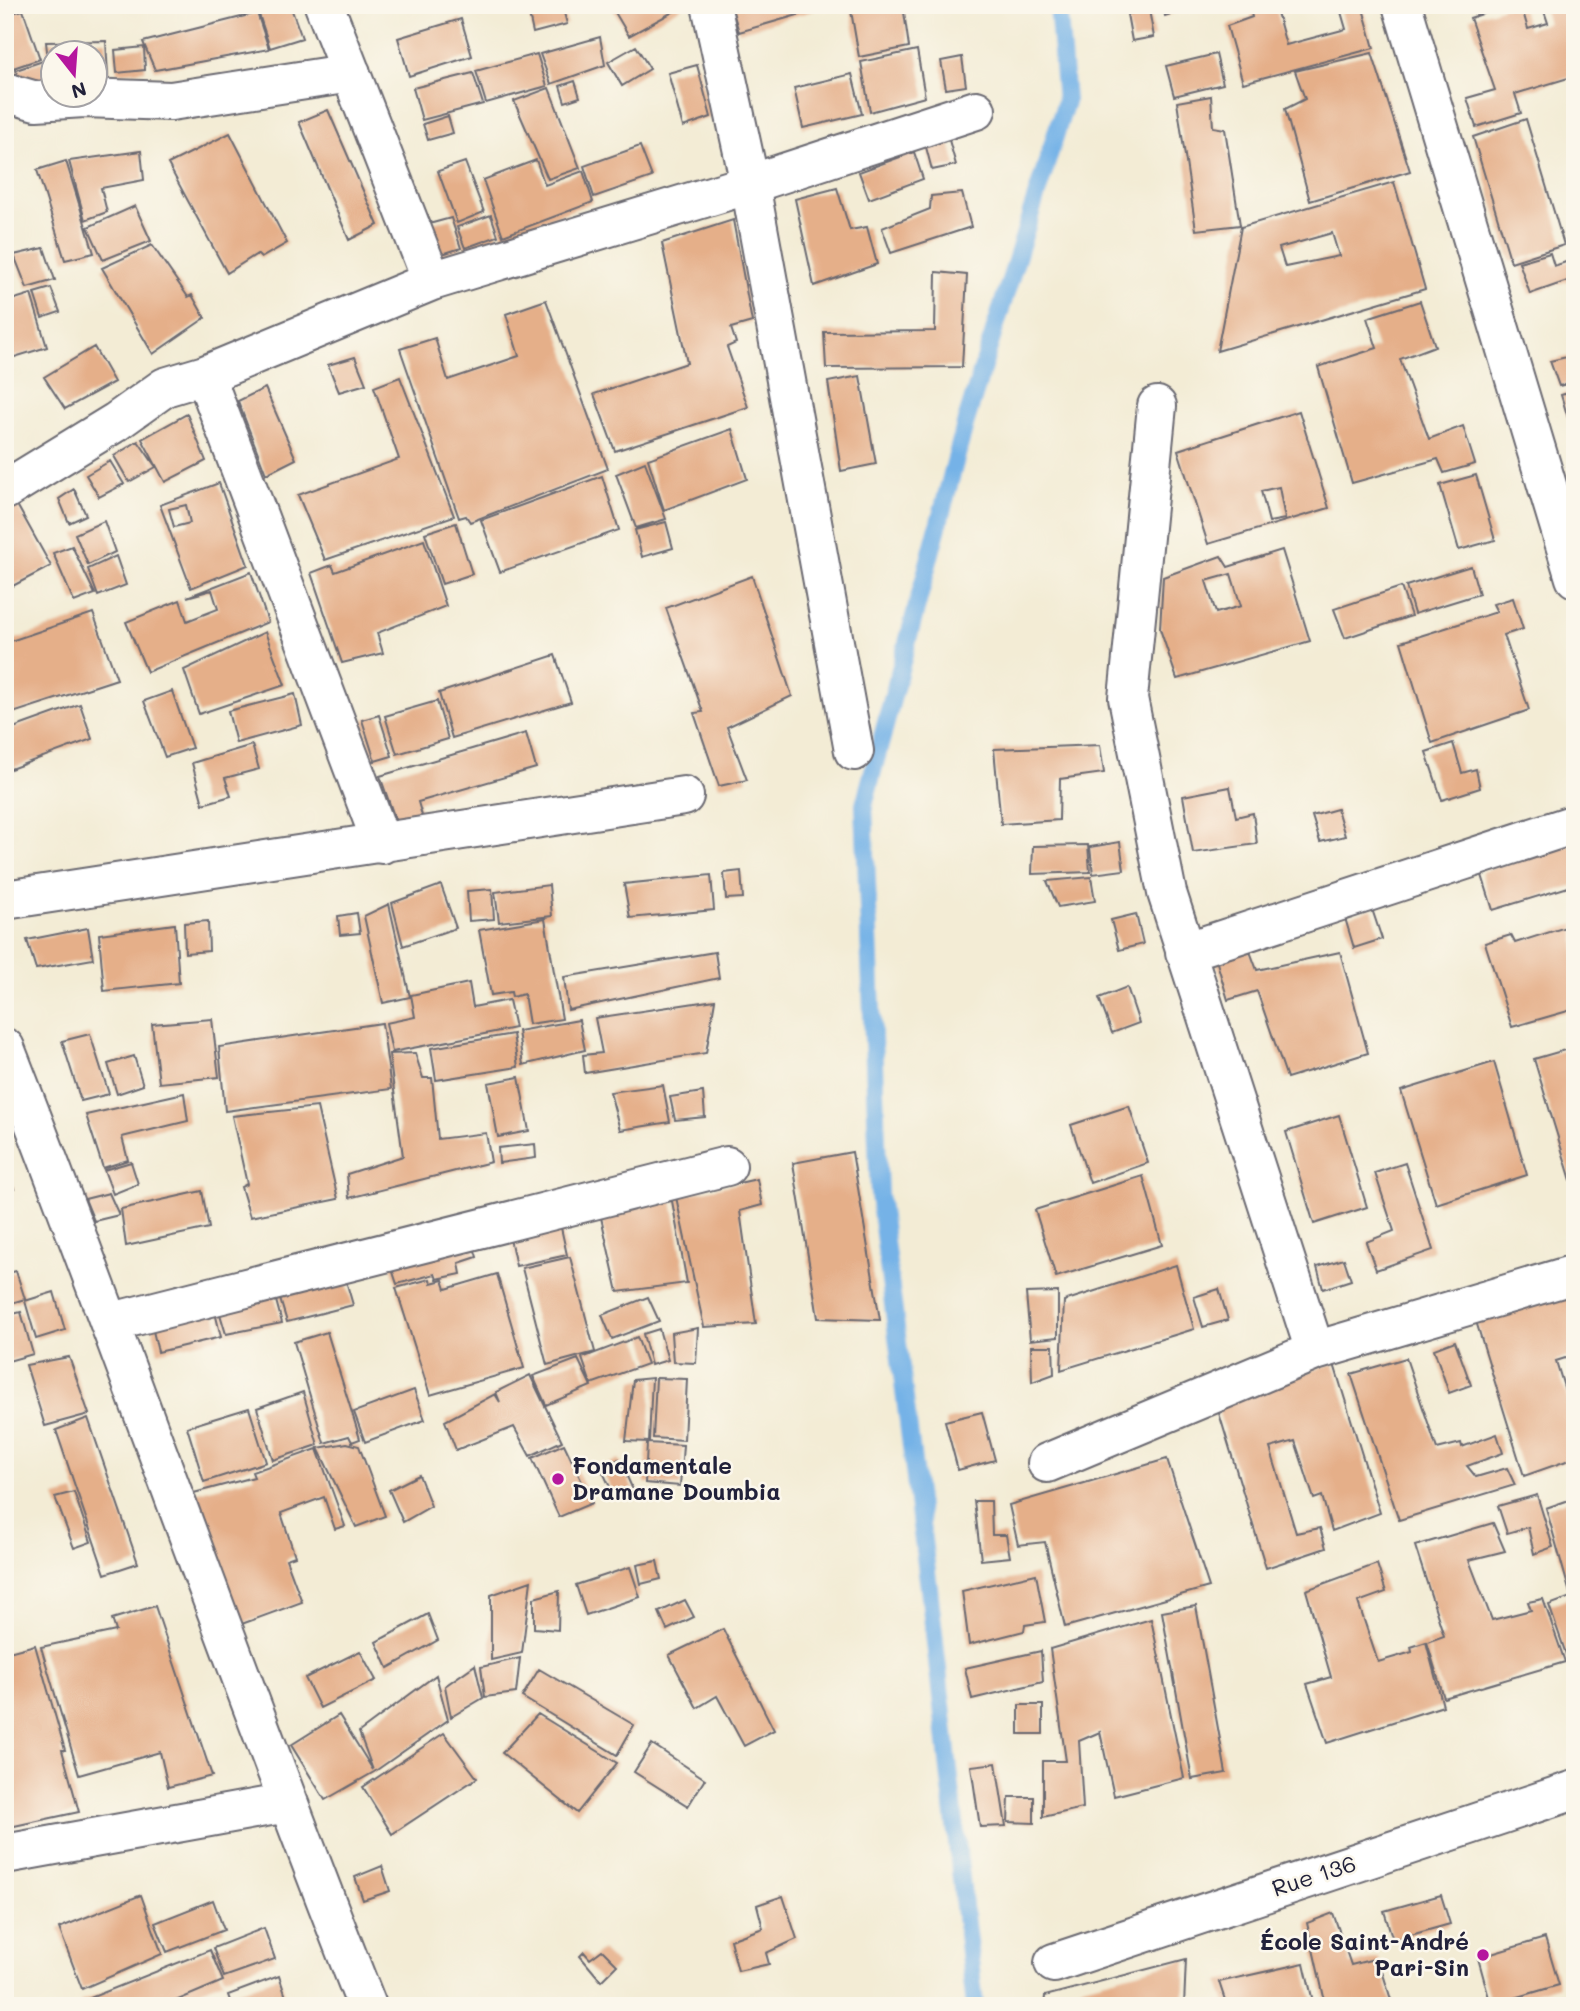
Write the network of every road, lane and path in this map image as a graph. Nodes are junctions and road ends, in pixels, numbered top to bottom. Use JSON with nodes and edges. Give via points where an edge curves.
{"nodes":[{"id":1,"x":324,"y":5,"type":"edge"},
{"id":2,"x":711,"y":5,"type":"edge"},
{"id":3,"x":1402,"y":5,"type":"edge"},
{"id":4,"x":351,"y":73,"type":"junction"},
{"id":5,"x":5,"y":92,"type":"edge"},
{"id":6,"x":975,"y":110,"type":"dead end"},
{"id":7,"x":750,"y":184,"type":"junction"},
{"id":8,"x":432,"y":281,"type":"junction"},
{"id":9,"x":205,"y":375,"type":"junction"},
{"id":10,"x":1157,"y":407,"type":"dead end"},
{"id":11,"x":5,"y":490,"type":"edge"},
{"id":12,"x":1575,"y":578,"type":"edge"},
{"id":13,"x":854,"y":751,"type":"dead end"},
{"id":14,"x":684,"y":796,"type":"dead end"},
{"id":15,"x":1575,"y":824,"type":"edge"},
{"id":16,"x":382,"y":844,"type":"junction"},
{"id":17,"x":5,"y":900,"type":"edge"},
{"id":18,"x":1185,"y":952,"type":"junction"},
{"id":19,"x":5,"y":1048,"type":"edge"},
{"id":20,"x":727,"y":1166,"type":"dead end"},
{"id":21,"x":1575,"y":1274,"type":"edge"},
{"id":22,"x":112,"y":1322,"type":"junction"},
{"id":23,"x":1315,"y":1351,"type":"junction"},
{"id":24,"x":1047,"y":1463,"type":"dead end"},
{"id":25,"x":1575,"y":1790,"type":"edge"},
{"id":26,"x":287,"y":1804,"type":"junction"},
{"id":27,"x":5,"y":1854,"type":"edge"},
{"id":28,"x":1054,"y":1963,"type":"dead end"},
{"id":29,"x":367,"y":2006,"type":"edge"}],
"edges":[{"from":1,"to":4,"type":"street"},
{"from":2,"to":7,"type":"street"},
{"from":3,"to":12,"type":"street"},
{"from":4,"to":5,"type":"street","via":[[171,101],[36,101]]},
{"from":4,"to":8,"type":"street"},
{"from":6,"to":7,"type":"street"},
{"from":7,"to":8,"type":"street"},
{"from":7,"to":13,"type":"street"},
{"from":8,"to":9,"type":"street"},
{"from":9,"to":11,"type":"street","via":[[165,387]]},
{"from":9,"to":16,"type":"street"},
{"from":10,"to":18,"type":"street","via":[[1128,698],[1167,893]]},
{"from":14,"to":16,"type":"street"},
{"from":15,"to":18,"type":"street"},
{"from":16,"to":17,"type":"street"},
{"from":18,"to":23,"type":"street"},
{"from":19,"to":22,"type":"street"},
{"from":20,"to":22,"type":"street"},
{"from":21,"to":23,"type":"street"},
{"from":22,"to":26,"type":"street"},
{"from":23,"to":24,"type":"street"},
{"from":25,"to":28,"type":"street","name":"Rue 136"},
{"from":26,"to":27,"type":"street"},
{"from":26,"to":29,"type":"street"}]}
